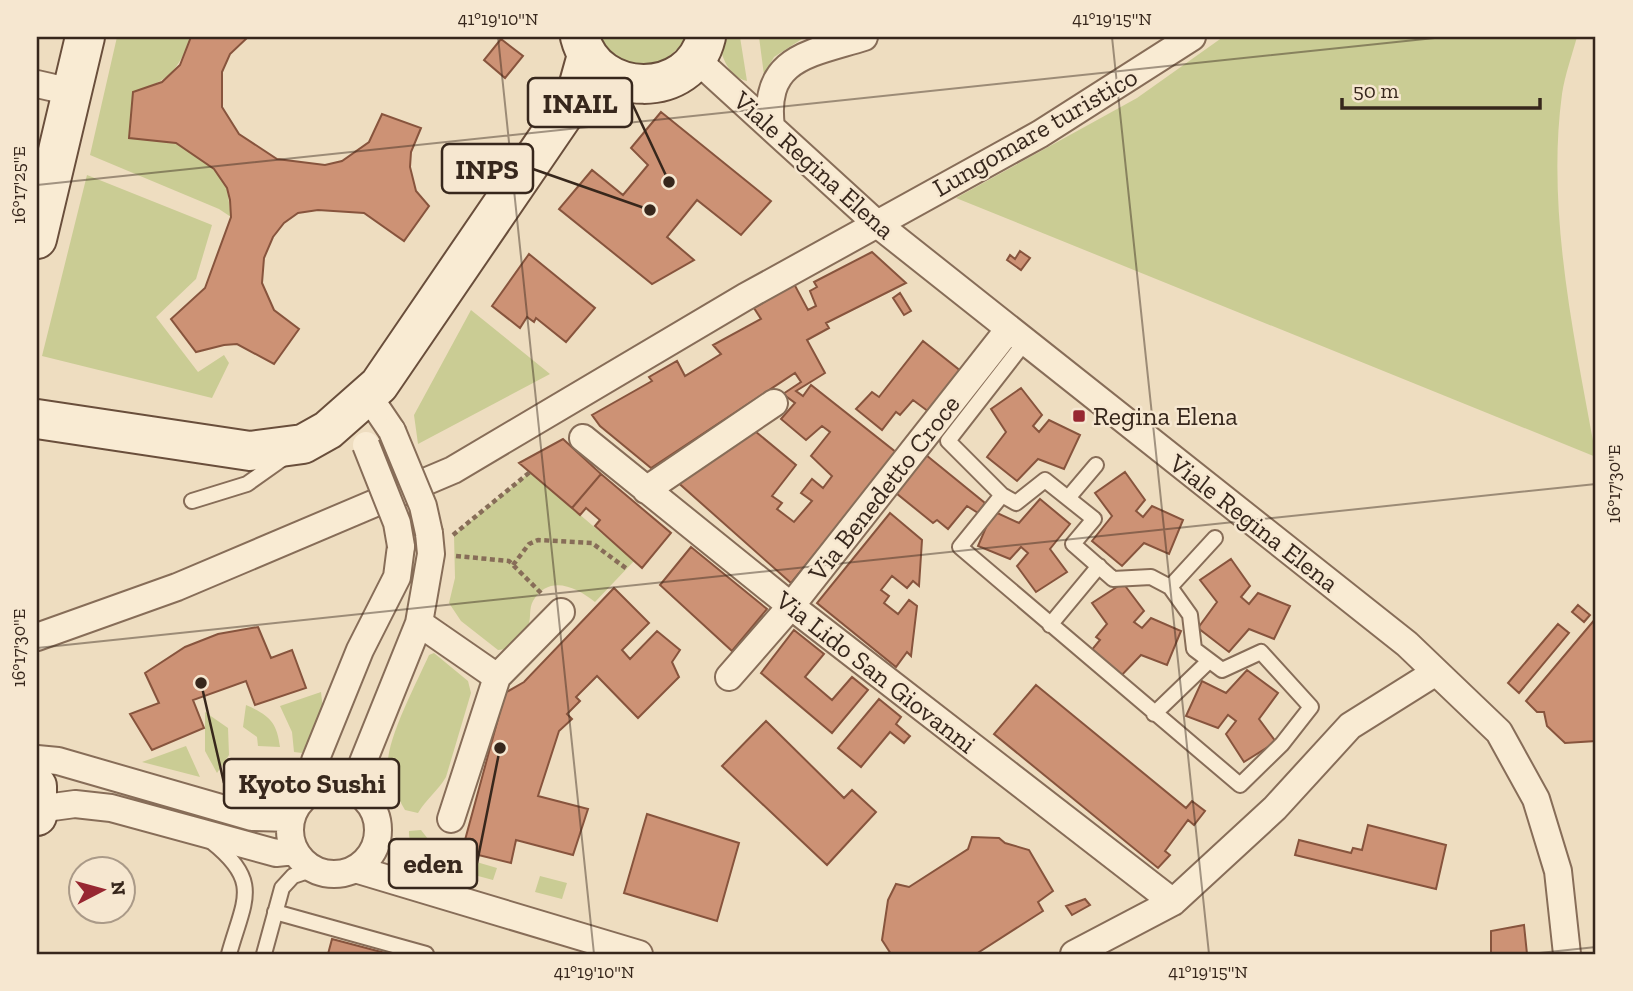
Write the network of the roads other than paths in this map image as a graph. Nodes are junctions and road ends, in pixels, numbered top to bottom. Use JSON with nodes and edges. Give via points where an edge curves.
{"nodes":[{"id":1,"x":85,"y":37,"type":"edge"},
{"id":2,"x":864,"y":37,"type":"edge"},
{"id":3,"x":1192,"y":37,"type":"edge"},
{"id":4,"x":584,"y":46,"type":"edge"},
{"id":5,"x":701,"y":48,"type":"edge"},
{"id":6,"x":620,"y":81,"type":"junction"},
{"id":7,"x":55,"y":88,"type":"edge"},
{"id":8,"x":575,"y":98,"type":"junction"},
{"id":9,"x":771,"y":127,"type":"junction"},
{"id":10,"x":876,"y":223,"type":"junction"},
{"id":11,"x":37,"y":239,"type":"edge"},
{"id":12,"x":1017,"y":336,"type":"junction"},
{"id":13,"x":774,"y":403,"type":"dead end"},
{"id":14,"x":37,"y":419,"type":"edge"},
{"id":15,"x":360,"y":420,"type":"junction"},
{"id":16,"x":583,"y":438,"type":"dead end"},
{"id":17,"x":303,"y":444,"type":"junction"},
{"id":18,"x":1096,"y":465,"type":"dead end"},
{"id":19,"x":646,"y":490,"type":"junction"},
{"id":20,"x":1002,"y":495,"type":"junction"},
{"id":21,"x":1068,"y":498,"type":"junction"},
{"id":22,"x":192,"y":501,"type":"dead end"},
{"id":23,"x":1215,"y":538,"type":"dead end"},
{"id":24,"x":1099,"y":566,"type":"junction"},
{"id":25,"x":1170,"y":587,"type":"junction"},
{"id":26,"x":791,"y":606,"type":"junction"},
{"id":27,"x":561,"y":612,"type":"road end"},
{"id":28,"x":419,"y":622,"type":"junction"},
{"id":29,"x":1050,"y":625,"type":"junction"},
{"id":30,"x":37,"y":637,"type":"edge"},
{"id":31,"x":1209,"y":660,"type":"junction"},
{"id":32,"x":1436,"y":672,"type":"junction"},
{"id":33,"x":497,"y":677,"type":"junction"},
{"id":34,"x":729,"y":677,"type":"dead end"},
{"id":35,"x":1154,"y":714,"type":"junction"},
{"id":36,"x":37,"y":759,"type":"edge"},
{"id":37,"x":316,"y":789,"type":"junction"},
{"id":38,"x":361,"y":795,"type":"junction"},
{"id":39,"x":37,"y":804,"type":"edge"},
{"id":40,"x":291,"y":818,"type":"junction"},
{"id":41,"x":451,"y":819,"type":"dead end"},
{"id":42,"x":200,"y":832,"type":"junction"},
{"id":43,"x":295,"y":851,"type":"junction"},
{"id":44,"x":314,"y":869,"type":"junction"},
{"id":45,"x":355,"y":869,"type":"junction"},
{"id":46,"x":1173,"y":902,"type":"junction"},
{"id":47,"x":275,"y":912,"type":"junction"},
{"id":48,"x":229,"y":954,"type":"edge"},
{"id":49,"x":264,"y":954,"type":"edge"},
{"id":50,"x":425,"y":954,"type":"edge"},
{"id":51,"x":639,"y":954,"type":"edge"},
{"id":52,"x":1074,"y":954,"type":"edge"},
{"id":53,"x":1567,"y":954,"type":"edge"}],
"edges":[{"from":1,"to":7,"type":"street"},
{"from":2,"to":9,"type":"street","via":[[787,65],[770,93]]},
{"from":3,"to":10,"type":"street","name":"Lungomare turistico","via":[[1040,134]]},
{"from":4,"to":6,"type":"street","via":[[601,71]]},
{"from":4,"to":8,"type":"street"},
{"from":5,"to":6,"type":"street","via":[[681,73],[662,83]]},
{"from":5,"to":9,"type":"street","name":"Viale Regina Elena"},
{"from":6,"to":8,"type":"street"},
{"from":7,"to":11,"type":"street"},
{"from":8,"to":15,"type":"street"},
{"from":9,"to":10,"type":"street","name":"Viale Regina Elena"},
{"from":10,"to":12,"type":"street","name":"Viale Regina Elena"},
{"from":10,"to":30,"type":"street","name":"Lungomare turistico","via":[[453,470],[177,587]]},
{"from":12,"to":20,"type":"lane","via":[[947,441]]},
{"from":12,"to":26,"type":"street","name":"Via Benedetto Croce"},
{"from":12,"to":32,"type":"street","name":"Viale Regina Elena","via":[[1396,635]]},
{"from":13,"to":19,"type":"street"},
{"from":14,"to":17,"type":"street","via":[[250,452]]},
{"from":15,"to":17,"type":"street"},
{"from":15,"to":28,"type":"street","bridge":true,"via":[[392,431],[423,506],[430,544]]},
{"from":15,"to":37,"type":"street","bridge":true,"via":[[401,546],[397,577],[360,650],[315,761]]},
{"from":16,"to":19,"type":"street","name":"Via Lido San Giovanni"},
{"from":17,"to":22,"type":"lane","via":[[247,484]]},
{"from":18,"to":21,"type":"lane"},
{"from":19,"to":26,"type":"street","name":"Via Lido San Giovanni"},
{"from":20,"to":21,"type":"lane","via":[[1016,503],[1045,480]]},
{"from":20,"to":29,"type":"lane","via":[[960,547]]},
{"from":21,"to":24,"type":"lane","via":[[1094,519],[1073,544]]},
{"from":23,"to":25,"type":"lane"},
{"from":24,"to":25,"type":"lane","via":[[1113,579],[1151,577]]},
{"from":24,"to":29,"type":"lane"},
{"from":25,"to":31,"type":"lane","via":[[1190,615],[1194,649]]},
{"from":26,"to":34,"type":"street","name":"Via Benedetto Croce"},
{"from":26,"to":46,"type":"street","name":"Via Lido San Giovanni"},
{"from":27,"to":33,"type":"street"},
{"from":28,"to":33,"type":"street"},
{"from":28,"to":38,"type":"street","via":[[363,762]]},
{"from":29,"to":35,"type":"lane"},
{"from":31,"to":35,"type":"lane"},
{"from":31,"to":35,"type":"lane","via":[[1222,670],[1261,652],[1311,707],[1240,785]]},
{"from":32,"to":46,"type":"street","via":[[1350,726],[1275,808]]},
{"from":32,"to":53,"type":"street","name":"Viale Regina Elena","via":[[1499,732],[1536,799],[1558,871]]},
{"from":33,"to":41,"type":"street"},
{"from":36,"to":40,"type":"street","via":[[58,761],[252,817]]},
{"from":37,"to":38,"type":"street","via":[[339,786]]},
{"from":37,"to":40,"type":"street"},
{"from":38,"to":45,"type":"street","via":[[377,819],[378,834],[366,860]]},
{"from":39,"to":42,"type":"street","via":[[111,808]]},
{"from":40,"to":43,"type":"street"},
{"from":42,"to":43,"type":"street","via":[[276,853]]},
{"from":42,"to":48,"type":"lane","via":[[240,867],[246,883]]},
{"from":43,"to":44,"type":"street"},
{"from":44,"to":45,"type":"street","via":[[328,874]]},
{"from":44,"to":47,"type":"lane","via":[[293,876],[282,888]]},
{"from":45,"to":51,"type":"street"},
{"from":46,"to":52,"type":"street"},
{"from":47,"to":49,"type":"lane"},
{"from":47,"to":50,"type":"lane"}]}
